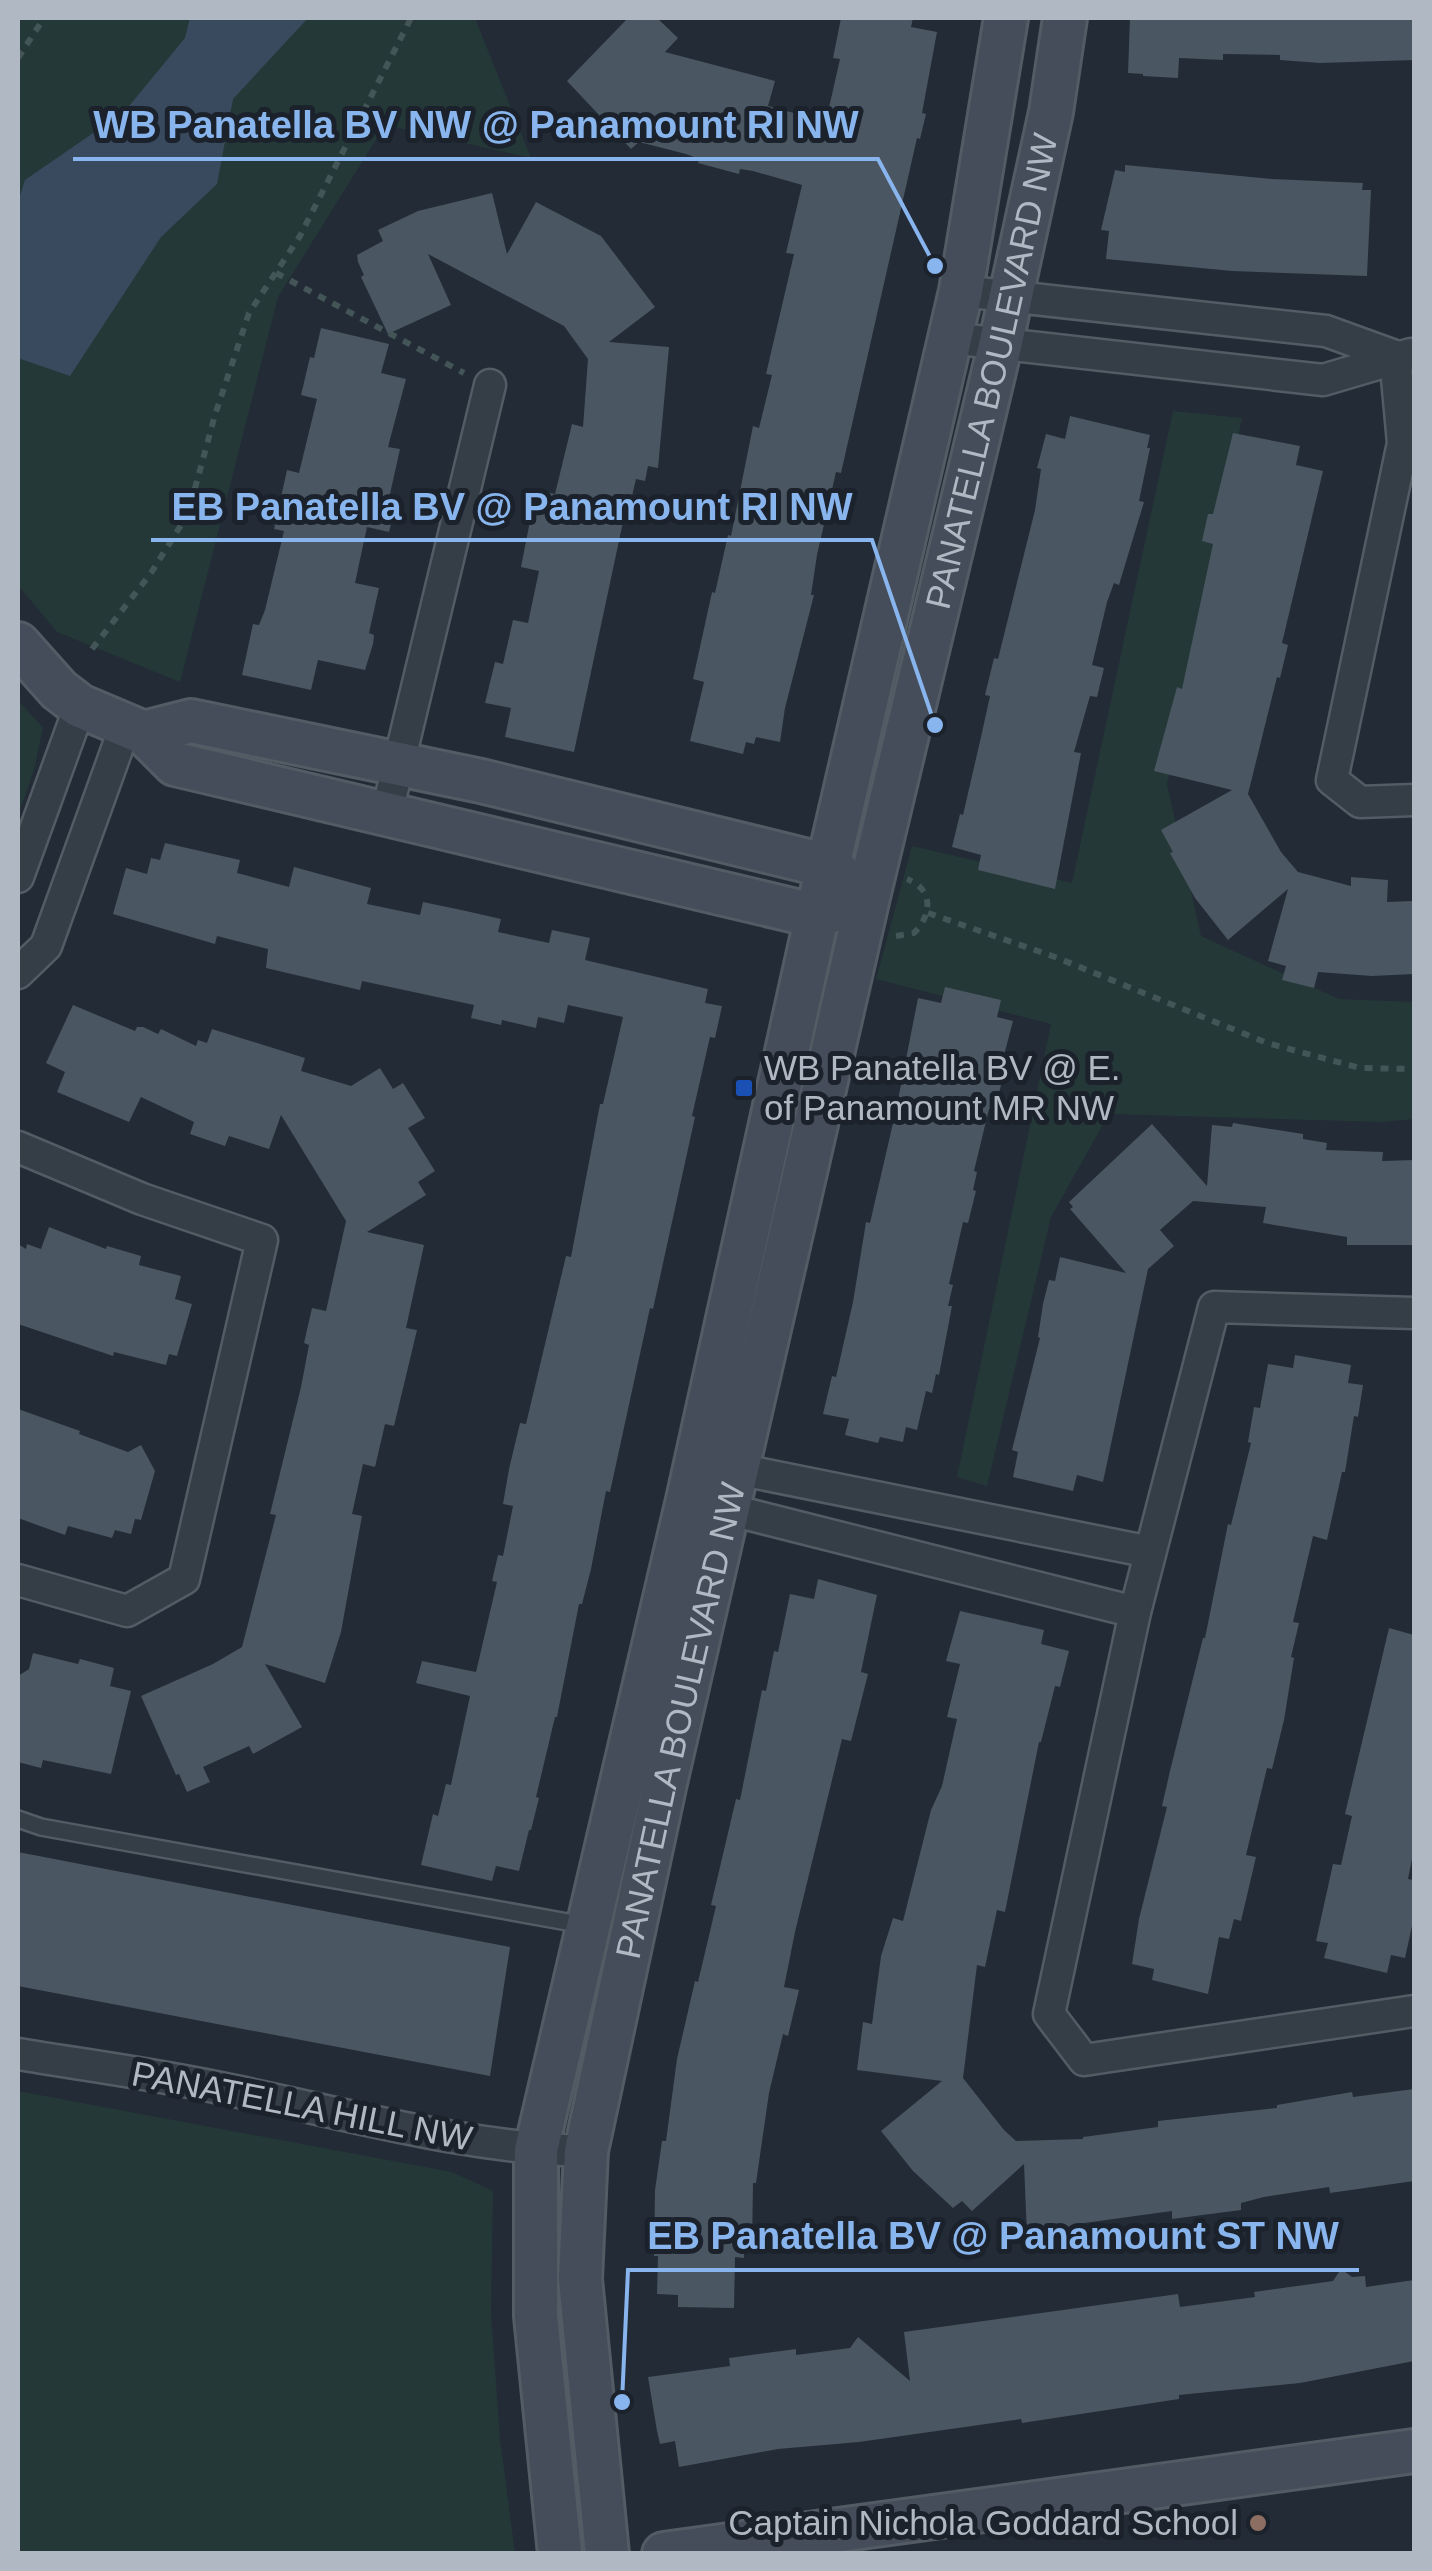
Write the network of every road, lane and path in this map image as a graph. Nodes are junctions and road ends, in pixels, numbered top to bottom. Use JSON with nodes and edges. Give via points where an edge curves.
{"nodes":[{"id":1,"x":44,"y":18,"type":"edge"},
{"id":2,"x":412,"y":18,"type":"edge"},
{"id":3,"x":1006,"y":18,"type":"edge"},
{"id":4,"x":1065,"y":18,"type":"edge"},
{"id":5,"x":18,"y":58,"type":"edge"},
{"id":6,"x":276,"y":272,"type":"junction"},
{"id":7,"x":961,"y":290,"type":"junction"},
{"id":8,"x":1011,"y":295,"type":"junction"},
{"id":9,"x":950,"y":338,"type":"junction"},
{"id":10,"x":1000,"y":346,"type":"junction"},
{"id":11,"x":1405,"y":354,"type":"edge"},
{"id":12,"x":490,"y":385,"type":"joint"},
{"id":13,"x":18,"y":644,"type":"edge"},
{"id":14,"x":92,"y":649,"type":"dead end"},
{"id":15,"x":80,"y":706,"type":"junction"},
{"id":16,"x":134,"y":730,"type":"junction"},
{"id":17,"x":398,"y":765,"type":"junction"},
{"id":18,"x":1414,"y":800,"type":"edge"},
{"id":19,"x":386,"y":816,"type":"junction"},
{"id":20,"x":828,"y":866,"type":"junction"},
{"id":21,"x":18,"y":876,"type":"edge"},
{"id":22,"x":868,"y":897,"type":"junction"},
{"id":23,"x":928,"y":913,"type":"dead end"},
{"id":24,"x":817,"y":916,"type":"junction"},
{"id":25,"x":18,"y":974,"type":"edge"},
{"id":26,"x":1414,"y":1069,"type":"edge"},
{"id":27,"x":18,"y":1147,"type":"edge"},
{"id":28,"x":1414,"y":1313,"type":"edge"},
{"id":29,"x":693,"y":1480,"type":"junction"},
{"id":30,"x":735,"y":1490,"type":"junction"},
{"id":31,"x":1150,"y":1552,"type":"junction"},
{"id":32,"x":18,"y":1580,"type":"edge"},
{"id":33,"x":1135,"y":1612,"type":"junction"},
{"id":34,"x":18,"y":1820,"type":"edge"},
{"id":35,"x":588,"y":1926,"type":"junction"},
{"id":36,"x":1414,"y":2011,"type":"edge"},
{"id":37,"x":18,"y":2054,"type":"edge"},
{"id":38,"x":536,"y":2150,"type":"junction"},
{"id":39,"x":586,"y":2151,"type":"junction"},
{"id":40,"x":1414,"y":2451,"type":"edge"},
{"id":41,"x":560,"y":2554,"type":"edge"},
{"id":42,"x":607,"y":2554,"type":"edge"},
{"id":43,"x":664,"y":2554,"type":"edge"}],
"edges":[{"from":1,"to":5,"type":"path"},
{"from":2,"to":6,"type":"path"},
{"from":3,"to":7,"type":"street","name":"PANATELLA BOULEVARD NW"},
{"from":4,"to":8,"type":"street","name":"PANATELLA BOULEVARD NW"},
{"from":6,"to":12,"type":"path"},
{"from":6,"to":14,"type":"path","via":[[249,313],[188,514]]},
{"from":7,"to":8,"type":"street"},
{"from":7,"to":9,"type":"street","name":"PANATELLA BOULEVARD NW"},
{"from":8,"to":10,"type":"street","name":"PANATELLA BOULEVARD NW"},
{"from":8,"to":11,"type":"street","via":[[1326,330]]},
{"from":9,"to":10,"type":"street"},
{"from":9,"to":20,"type":"street","name":"PANATELLA BOULEVARD NW"},
{"from":10,"to":11,"type":"street","via":[[1323,380]]},
{"from":10,"to":22,"type":"street","name":"PANATELLA BOULEVARD NW"},
{"from":11,"to":18,"type":"street","via":[[1403,443],[1332,780],[1360,802]]},
{"from":12,"to":17,"type":"street"},
{"from":13,"to":15,"type":"street"},
{"from":15,"to":16,"type":"street"},
{"from":15,"to":21,"type":"street"},
{"from":16,"to":17,"type":"street","via":[[192,720]]},
{"from":16,"to":19,"type":"street","via":[[175,764]]},
{"from":16,"to":25,"type":"street","via":[[46,946]]},
{"from":17,"to":19,"type":"street"},
{"from":17,"to":20,"type":"street"},
{"from":19,"to":24,"type":"street"},
{"from":20,"to":22,"type":"street"},
{"from":20,"to":24,"type":"street","name":"PANATELLA BOULEVARD NW"},
{"from":22,"to":24,"type":"street"},
{"from":22,"to":30,"type":"street","name":"PANATELLA BOULEVARD NW"},
{"from":23,"to":26,"type":"path","via":[[1267,1044],[1360,1068]]},
{"from":24,"to":29,"type":"street","name":"PANATELLA BOULEVARD NW"},
{"from":27,"to":32,"type":"street","via":[[262,1240],[184,1579],[128,1612]]},
{"from":28,"to":31,"type":"street","via":[[1214,1307]]},
{"from":29,"to":30,"type":"street"},
{"from":29,"to":30,"type":"street"},
{"from":29,"to":35,"type":"street","name":"PANATELLA BOULEVARD NW"},
{"from":30,"to":31,"type":"street"},
{"from":30,"to":33,"type":"street"},
{"from":30,"to":39,"type":"street","name":"PANATELLA BOULEVARD NW"},
{"from":31,"to":33,"type":"street"},
{"from":33,"to":36,"type":"street","via":[[1049,2014],[1084,2060]]},
{"from":34,"to":35,"type":"lane"},
{"from":35,"to":38,"type":"street","name":"PANATELLA BOULEVARD NW"},
{"from":37,"to":38,"type":"street","name":"PANATELLA HILL NW"},
{"from":38,"to":39,"type":"street","name":"PANATELLA HILL NW"},
{"from":38,"to":41,"type":"street","name":"PANATELLA BOULEVARD NW","via":[[536,2316]]},
{"from":39,"to":42,"type":"street","name":"PANATELLA BOULEVARD NW","via":[[580,2278]]},
{"from":40,"to":43,"type":"street"}]}
